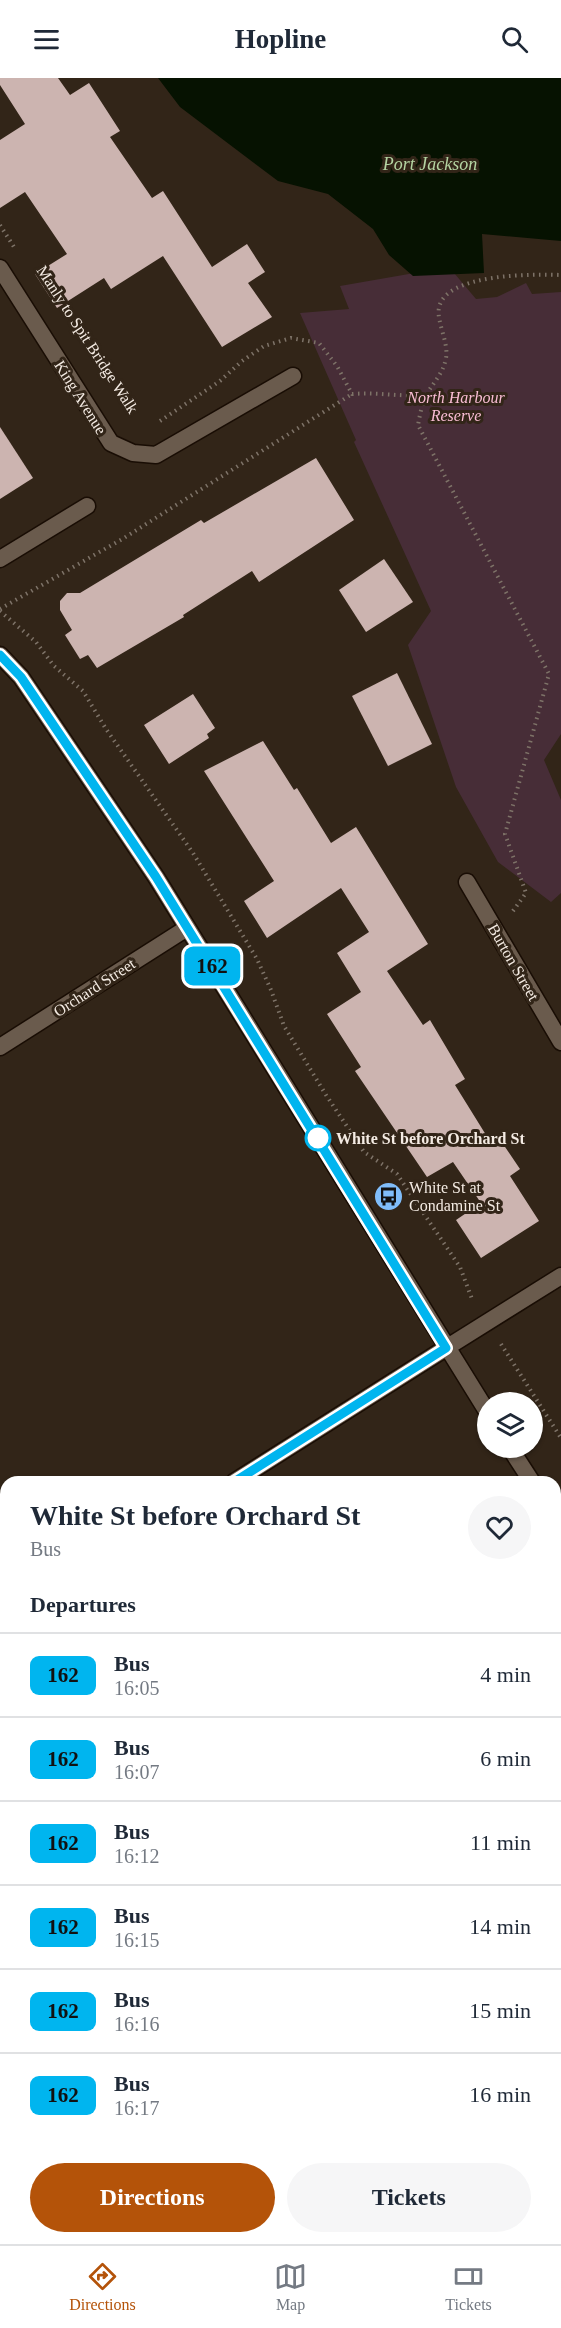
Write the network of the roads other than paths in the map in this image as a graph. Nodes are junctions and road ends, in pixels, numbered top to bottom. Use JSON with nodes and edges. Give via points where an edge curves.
{"nodes":[{"id":1,"x":0,"y":268,"type":"edge"},
{"id":2,"x":293,"y":376,"type":"dead end"},
{"id":3,"x":87,"y":506,"type":"dead end"},
{"id":4,"x":0,"y":559,"type":"edge"},
{"id":5,"x":0,"y":655,"type":"edge"},
{"id":6,"x":468,"y":882,"type":"dead end"},
{"id":7,"x":187,"y":928,"type":"junction"},
{"id":8,"x":561,"y":1042,"type":"edge"},
{"id":9,"x":0,"y":1047,"type":"edge"},
{"id":10,"x":561,"y":1276,"type":"edge"},
{"id":11,"x":446,"y":1348,"type":"junction"},
{"id":12,"x":477,"y":1396,"type":"edge"},
{"id":13,"x":516,"y":1458,"type":"edge"},
{"id":14,"x":243,"y":1476,"type":"edge"},
{"id":15,"x":527,"y":1476,"type":"edge"}],
"edges":[{"from":1,"to":2,"type":"street","name":"King Avenue","via":[[111,443],[133,453],[156,455]]},
{"from":3,"to":4,"type":"street"},
{"from":5,"to":7,"type":"street","via":[[21,677]]},
{"from":6,"to":8,"type":"street","name":"Burton Street"},
{"from":7,"to":9,"type":"street","name":"Orchard Street"},
{"from":7,"to":11,"type":"street"},
{"from":10,"to":11,"type":"street"},
{"from":11,"to":12,"type":"street"},
{"from":11,"to":14,"type":"street"},
{"from":13,"to":15,"type":"street"}]}
